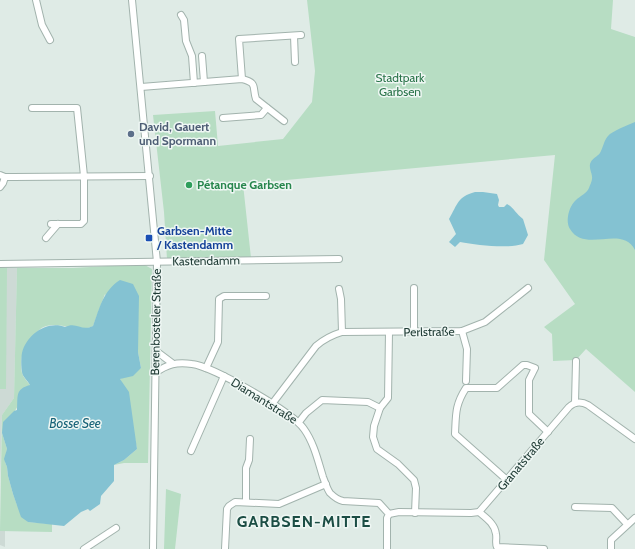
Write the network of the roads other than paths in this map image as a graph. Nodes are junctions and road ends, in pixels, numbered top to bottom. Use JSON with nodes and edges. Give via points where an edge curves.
{"nodes":[{"id":1,"x":36,"y":0,"type":"edge"},
{"id":2,"x":132,"y":0,"type":"edge"},
{"id":3,"x":181,"y":15,"type":"dead end"},
{"id":4,"x":301,"y":35,"type":"dead end"},
{"id":5,"x":294,"y":36,"type":"junction"},
{"id":6,"x":50,"y":40,"type":"dead end"},
{"id":7,"x":202,"y":56,"type":"dead end"},
{"id":8,"x":295,"y":62,"type":"dead end"},
{"id":9,"x":242,"y":79,"type":"junction"},
{"id":10,"x":194,"y":82,"type":"junction"},
{"id":11,"x":204,"y":82,"type":"junction"},
{"id":12,"x":141,"y":87,"type":"junction"},
{"id":13,"x":32,"y":108,"type":"dead end"},
{"id":14,"x":267,"y":108,"type":"junction"},
{"id":15,"x":223,"y":118,"type":"dead end"},
{"id":16,"x":284,"y":121,"type":"dead end"},
{"id":17,"x":2,"y":176,"type":"edge"},
{"id":18,"x":84,"y":176,"type":"junction"},
{"id":19,"x":150,"y":176,"type":"junction"},
{"id":20,"x":0,"y":187,"type":"edge"},
{"id":21,"x":51,"y":224,"type":"dead end"},
{"id":22,"x":58,"y":224,"type":"junction"},
{"id":23,"x":46,"y":238,"type":"dead end"},
{"id":24,"x":340,"y":259,"type":"dead end"},
{"id":25,"x":157,"y":262,"type":"junction"},
{"id":26,"x":0,"y":264,"type":"edge"},
{"id":27,"x":414,"y":288,"type":"dead end"},
{"id":28,"x":528,"y":288,"type":"dead end"},
{"id":29,"x":339,"y":289,"type":"dead end"},
{"id":30,"x":266,"y":296,"type":"dead end"},
{"id":31,"x":462,"y":331,"type":"junction"},
{"id":32,"x":342,"y":332,"type":"junction"},
{"id":33,"x":389,"y":332,"type":"junction"},
{"id":34,"x":414,"y":332,"type":"junction"},
{"id":35,"x":156,"y":351,"type":"junction"},
{"id":36,"x":576,"y":361,"type":"dead end"},
{"id":37,"x":172,"y":364,"type":"junction"},
{"id":38,"x":206,"y":368,"type":"junction"},
{"id":39,"x":155,"y":373,"type":"junction"},
{"id":40,"x":224,"y":376,"type":"junction"},
{"id":41,"x":466,"y":381,"type":"dead end"},
{"id":42,"x":575,"y":403,"type":"junction"},
{"id":43,"x":272,"y":404,"type":"junction"},
{"id":44,"x":380,"y":408,"type":"junction"},
{"id":45,"x":299,"y":422,"type":"junction"},
{"id":46,"x":548,"y":432,"type":"junction"},
{"id":47,"x":250,"y":439,"type":"dead end"},
{"id":48,"x":635,"y":439,"type":"edge"},
{"id":49,"x":191,"y":451,"type":"dead end"},
{"id":50,"x":508,"y":480,"type":"junction"},
{"id":51,"x":326,"y":484,"type":"junction"},
{"id":52,"x":246,"y":502,"type":"junction"},
{"id":53,"x":575,"y":507,"type":"dead end"},
{"id":54,"x":479,"y":512,"type":"junction"},
{"id":55,"x":415,"y":513,"type":"junction"},
{"id":56,"x":389,"y":514,"type":"junction"},
{"id":57,"x":635,"y":518,"type":"edge"},
{"id":58,"x":627,"y":524,"type":"junction"},
{"id":59,"x":116,"y":528,"type":"dead end"},
{"id":60,"x":95,"y":542,"type":"junction"},
{"id":61,"x":84,"y":549,"type":"edge"},
{"id":62,"x":95,"y":549,"type":"edge"},
{"id":63,"x":153,"y":549,"type":"edge"},
{"id":64,"x":225,"y":549,"type":"edge"},
{"id":65,"x":387,"y":549,"type":"edge"},
{"id":66,"x":543,"y":549,"type":"edge"},
{"id":67,"x":611,"y":549,"type":"edge"}],
"edges":[{"from":1,"to":6,"type":"street","via":[[42,25]]},
{"from":2,"to":12,"type":"street","name":"Berenbosteler Straße"},
{"from":3,"to":10,"type":"street","via":[[184,20],[186,42],[192,56]]},
{"from":4,"to":5,"type":"street"},
{"from":5,"to":8,"type":"street"},
{"from":5,"to":9,"type":"street","via":[[239,39]]},
{"from":7,"to":11,"type":"street"},
{"from":9,"to":11,"type":"street"},
{"from":9,"to":14,"type":"street","via":[[253,83],[256,99]]},
{"from":10,"to":11,"type":"street"},
{"from":10,"to":12,"type":"street"},
{"from":12,"to":19,"type":"street","name":"Berenbosteler Straße"},
{"from":13,"to":18,"type":"street","via":[[77,108]]},
{"from":14,"to":15,"type":"street","via":[[261,115]]},
{"from":14,"to":16,"type":"street"},
{"from":17,"to":18,"type":"street"},
{"from":17,"to":20,"type":"street","via":[[3,183]]},
{"from":18,"to":19,"type":"street"},
{"from":18,"to":22,"type":"street","via":[[84,221],[79,224]]},
{"from":19,"to":25,"type":"street","name":"Berenbosteler Straße"},
{"from":21,"to":22,"type":"street"},
{"from":22,"to":23,"type":"street"},
{"from":24,"to":25,"type":"street","name":"Kastendamm"},
{"from":25,"to":26,"type":"street","name":"Kastendamm"},
{"from":25,"to":35,"type":"street","name":"Berenbosteler Straße"},
{"from":27,"to":34,"type":"street"},
{"from":28,"to":31,"type":"street","name":"Perlstraße","via":[[485,322]]},
{"from":29,"to":32,"type":"street"},
{"from":30,"to":38,"type":"street","via":[[224,296],[219,299],[218,342]]},
{"from":31,"to":34,"type":"street","name":"Perlstraße"},
{"from":31,"to":41,"type":"street","via":[[467,349]]},
{"from":32,"to":33,"type":"street","name":"Perlstraße"},
{"from":32,"to":43,"type":"street","name":"Perlstraße","via":[[333,334],[316,346]]},
{"from":33,"to":34,"type":"street","name":"Perlstraße"},
{"from":33,"to":44,"type":"street","name":"Perlstraße","via":[[388,398]]},
{"from":35,"to":37,"type":"street"},
{"from":35,"to":39,"type":"street","name":"Berenbosteler Straße"},
{"from":36,"to":42,"type":"street"},
{"from":37,"to":38,"type":"street","name":"Diamantstraße","via":[[192,364]]},
{"from":37,"to":39,"type":"street","name":"Diamantstraße"},
{"from":38,"to":40,"type":"street","name":"Diamantstraße"},
{"from":39,"to":63,"type":"street","name":"Berenbosteler Straße"},
{"from":40,"to":43,"type":"street","name":"Diamantstraße"},
{"from":40,"to":49,"type":"street"},
{"from":42,"to":46,"type":"street","name":"Granatstraße"},
{"from":42,"to":48,"type":"street","via":[[588,405]]},
{"from":43,"to":45,"type":"street","name":"Diamantstraße"},
{"from":44,"to":45,"type":"street","via":[[368,402],[322,400]]},
{"from":44,"to":55,"type":"street","name":"Perlstraße","via":[[374,426],[375,444],[377,449],[414,480]]},
{"from":45,"to":51,"type":"street","name":"Diamantstraße","via":[[311,442]]},
{"from":46,"to":50,"type":"street","name":"Granatstraße"},
{"from":46,"to":50,"type":"street","via":[[529,414],[529,380],[535,368],[523,365],[497,388],[466,388],[456,409],[455,434]]},
{"from":47,"to":52,"type":"street","via":[[250,460],[246,468]]},
{"from":50,"to":54,"type":"street","name":"Granatstraße"},
{"from":51,"to":52,"type":"street","via":[[279,504]]},
{"from":51,"to":56,"type":"street","name":"Diamantstraße","via":[[331,494],[339,500],[379,503]]},
{"from":52,"to":64,"type":"street","via":[[235,502],[227,509]]},
{"from":53,"to":58,"type":"street","via":[[612,508]]},
{"from":54,"to":55,"type":"street"},
{"from":54,"to":66,"type":"street","via":[[493,525],[497,547]]},
{"from":55,"to":56,"type":"street"},
{"from":56,"to":65,"type":"street"},
{"from":57,"to":58,"type":"street"},
{"from":58,"to":67,"type":"street","via":[[611,540]]},
{"from":59,"to":60,"type":"street"},
{"from":60,"to":61,"type":"street"},
{"from":60,"to":62,"type":"street"}]}
